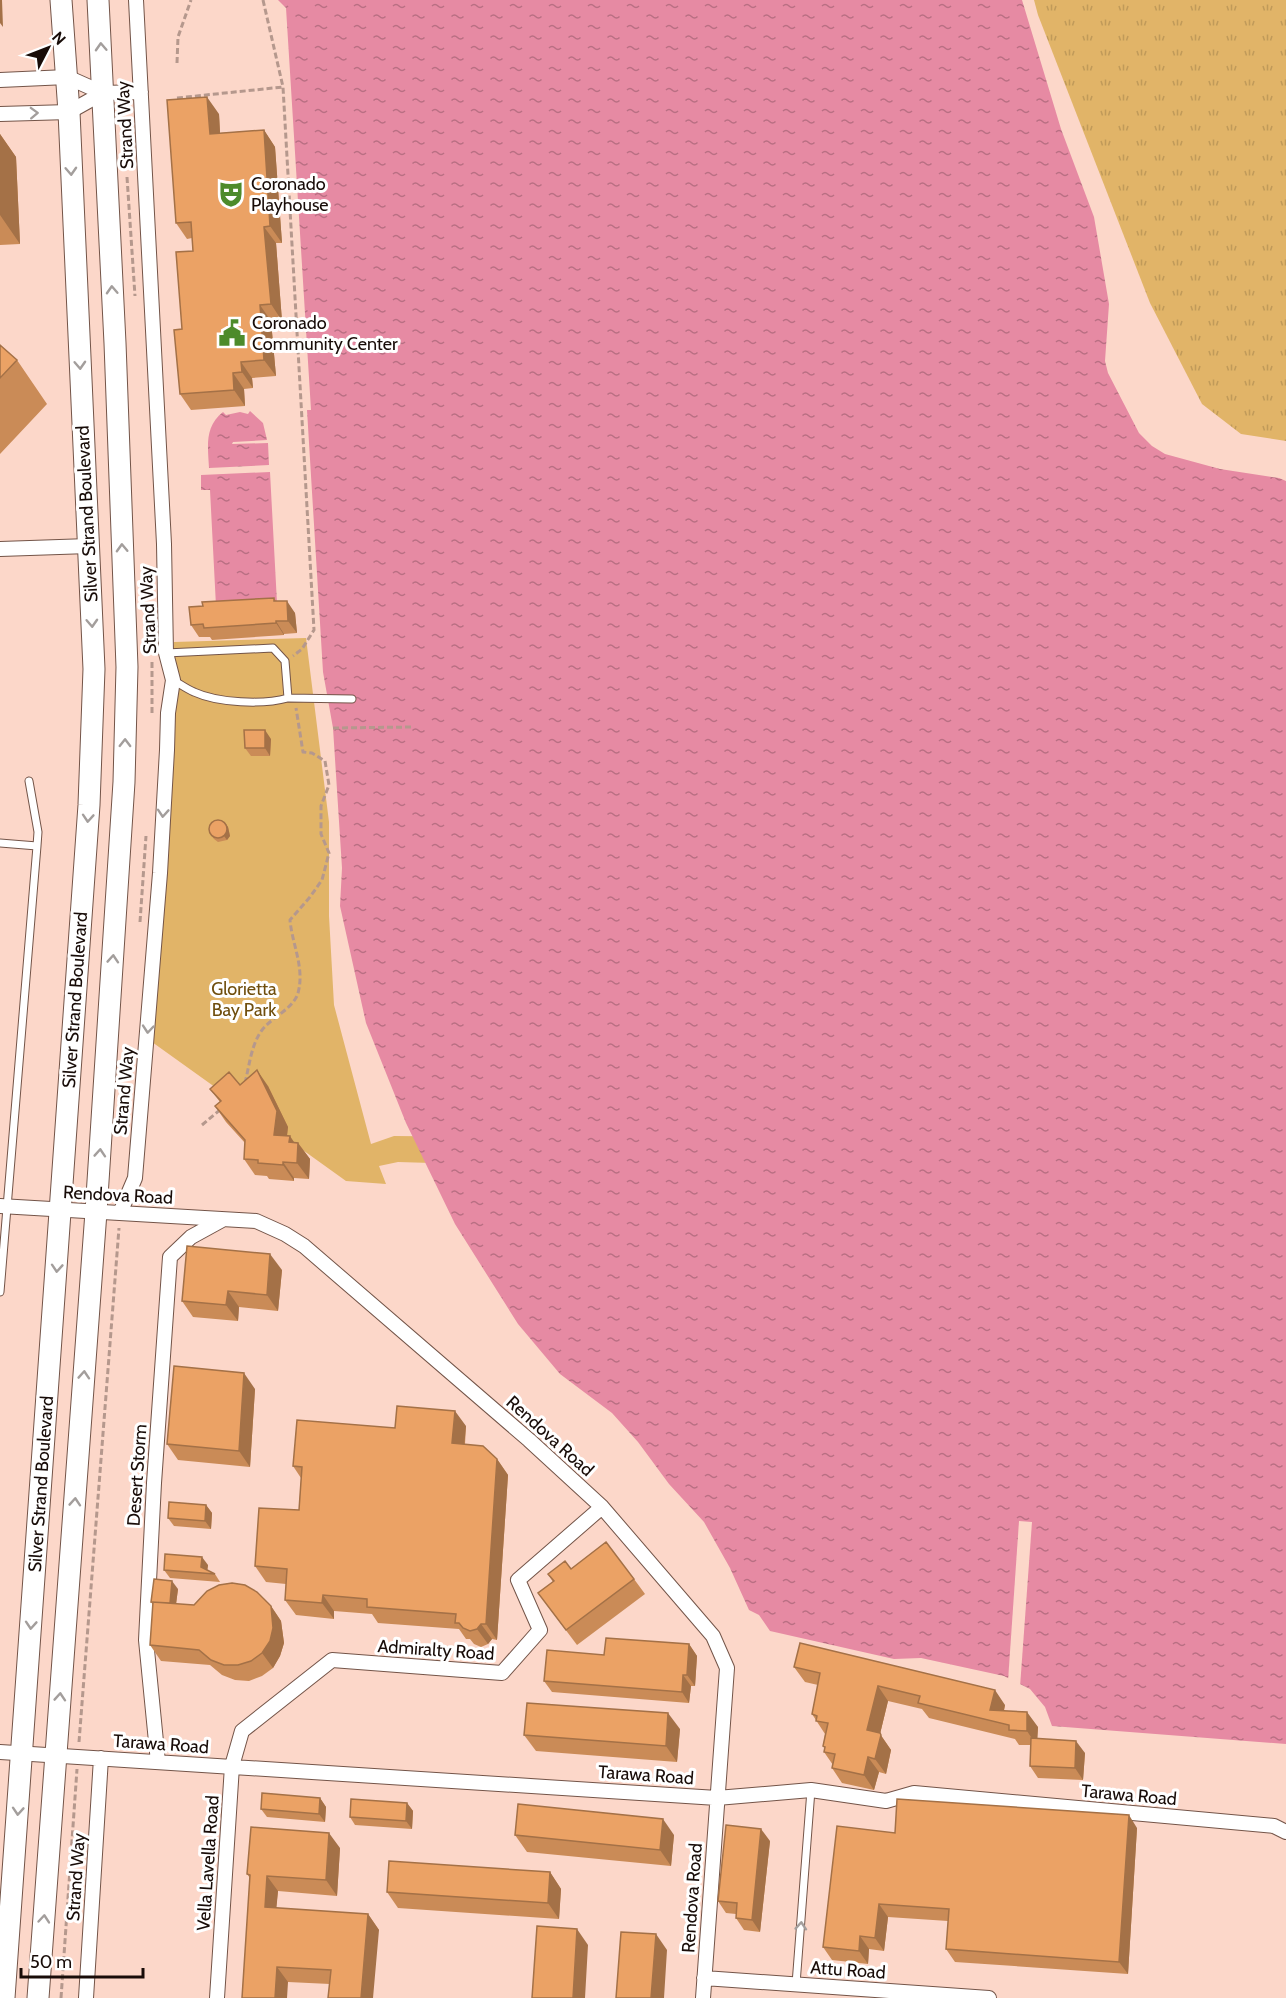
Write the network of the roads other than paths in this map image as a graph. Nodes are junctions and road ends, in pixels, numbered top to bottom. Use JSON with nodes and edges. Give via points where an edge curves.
{"nodes":[{"id":1,"x":61,"y":0,"type":"edge"},
{"id":2,"x":98,"y":0,"type":"edge"},
{"id":3,"x":136,"y":0,"type":"edge"},
{"id":4,"x":67,"y":77,"type":"junction"},
{"id":5,"x":0,"y":80,"type":"edge"},
{"id":6,"x":141,"y":92,"type":"junction"},
{"id":7,"x":103,"y":93,"type":"junction"},
{"id":8,"x":69,"y":112,"type":"junction"},
{"id":9,"x":0,"y":114,"type":"edge"},
{"id":10,"x":89,"y":546,"type":"junction"},
{"id":11,"x":0,"y":549,"type":"edge"},
{"id":12,"x":166,"y":653,"type":"junction"},
{"id":13,"x":174,"y":680,"type":"junction"},
{"id":14,"x":291,"y":698,"type":"junction"},
{"id":15,"x":352,"y":699,"type":"dead end"},
{"id":16,"x":29,"y":782,"type":"dead end"},
{"id":17,"x":0,"y":843,"type":"edge"},
{"id":18,"x":37,"y":846,"type":"junction"},
{"id":19,"x":4,"y":1206,"type":"edge"},
{"id":20,"x":61,"y":1210,"type":"junction"},
{"id":21,"x":96,"y":1212,"type":"junction"},
{"id":22,"x":120,"y":1213,"type":"junction"},
{"id":23,"x":224,"y":1219,"type":"junction"},
{"id":24,"x":0,"y":1292,"type":"edge"},
{"id":25,"x":602,"y":1507,"type":"junction"},
{"id":26,"x":0,"y":1752,"type":"edge"},
{"id":27,"x":22,"y":1753,"type":"junction"},
{"id":28,"x":56,"y":1755,"type":"junction"},
{"id":29,"x":101,"y":1758,"type":"junction"},
{"id":30,"x":158,"y":1762,"type":"junction"},
{"id":31,"x":232,"y":1766,"type":"junction"},
{"id":32,"x":811,"y":1790,"type":"junction"},
{"id":33,"x":717,"y":1798,"type":"junction"},
{"id":34,"x":1286,"y":1832,"type":"edge"},
{"id":35,"x":704,"y":1978,"type":"junction"},
{"id":36,"x":796,"y":1984,"type":"junction"},
{"id":37,"x":4,"y":1998,"type":"edge"},
{"id":38,"x":38,"y":1998,"type":"edge"},
{"id":39,"x":86,"y":1998,"type":"edge"},
{"id":40,"x":217,"y":1998,"type":"edge"},
{"id":41,"x":703,"y":1998,"type":"edge"},
{"id":42,"x":989,"y":1998,"type":"edge"}],
"edges":[{"from":1,"to":4,"type":"highway","name":"Silver Strand Boulevard"},
{"from":7,"to":2,"type":"highway","name":"Silver Strand Boulevard","one_way":true},
{"from":3,"to":6,"type":"street","name":"Strand Way"},
{"from":4,"to":5,"type":"street"},
{"from":4,"to":7,"type":"street"},
{"from":4,"to":8,"type":"highway","name":"Silver Strand Boulevard"},
{"from":6,"to":7,"type":"street"},
{"from":6,"to":12,"type":"street","name":"Strand Way"},
{"from":7,"to":8,"type":"street"},
{"from":21,"to":7,"type":"highway","name":"Silver Strand Boulevard","one_way":true,"via":[[124,782],[127,667]]},
{"from":9,"to":8,"type":"street","one_way":true},
{"from":8,"to":10,"type":"highway","name":"Silver Strand Boulevard","one_way":true},
{"from":10,"to":11,"type":"street"},
{"from":10,"to":20,"type":"highway","name":"Silver Strand Boulevard","one_way":true,"via":[[94,669],[89,805]]},
{"from":12,"to":13,"type":"street","name":"Strand Way"},
{"from":12,"to":14,"type":"lane","via":[[273,648],[285,661]]},
{"from":13,"to":14,"type":"lane","via":[[194,693],[224,700]]},
{"from":13,"to":22,"type":"street","name":"Strand Way","one_way":true,"via":[[168,713],[160,873],[135,1178]]},
{"from":14,"to":15,"type":"lane"},
{"from":16,"to":18,"type":"lane"},
{"from":17,"to":18,"type":"lane"},
{"from":18,"to":19,"type":"lane"},
{"from":19,"to":20,"type":"street","name":"Rendova Road"},
{"from":19,"to":24,"type":"lane"},
{"from":20,"to":21,"type":"street","name":"Rendova Road"},
{"from":20,"to":27,"type":"highway","name":"Silver Strand Boulevard","one_way":true},
{"from":21,"to":22,"type":"street","name":"Rendova Road"},
{"from":28,"to":21,"type":"highway","name":"Silver Strand Boulevard","one_way":true},
{"from":22,"to":23,"type":"street","name":"Rendova Road"},
{"from":23,"to":25,"type":"street","name":"Rendova Road","via":[[256,1221],[304,1246]]},
{"from":23,"to":30,"type":"street","name":"Desert Storm","via":[[191,1237],[170,1257],[146,1640]]},
{"from":25,"to":31,"type":"street","name":"Admiralty Road","via":[[518,1580],[540,1630],[502,1673],[332,1660],[242,1731]]},
{"from":25,"to":33,"type":"street","name":"Rendova Road","via":[[713,1636],[727,1668]]},
{"from":26,"to":27,"type":"street","name":"Tarawa Road"},
{"from":27,"to":28,"type":"street","name":"Tarawa Road"},
{"from":27,"to":37,"type":"highway","name":"Silver Strand Boulevard","one_way":true},
{"from":28,"to":29,"type":"street","name":"Tarawa Road"},
{"from":38,"to":28,"type":"highway","name":"Silver Strand Boulevard","one_way":true},
{"from":29,"to":30,"type":"street","name":"Tarawa Road"},
{"from":29,"to":39,"type":"street","name":"Strand Way"},
{"from":30,"to":31,"type":"street","name":"Tarawa Road"},
{"from":31,"to":33,"type":"street","name":"Tarawa Road"},
{"from":31,"to":40,"type":"street","name":"Vella Lavella Road"},
{"from":32,"to":33,"type":"street","name":"Tarawa Road"},
{"from":32,"to":34,"type":"street","name":"Tarawa Road","via":[[886,1801],[914,1793],[1274,1826]]},
{"from":36,"to":32,"type":"lane","one_way":true},
{"from":33,"to":35,"type":"street","name":"Rendova Road"},
{"from":35,"to":36,"type":"street","name":"Attu Road"},
{"from":35,"to":41,"type":"street","name":"Rendova Road"},
{"from":36,"to":42,"type":"street","name":"Attu Road"}]}
